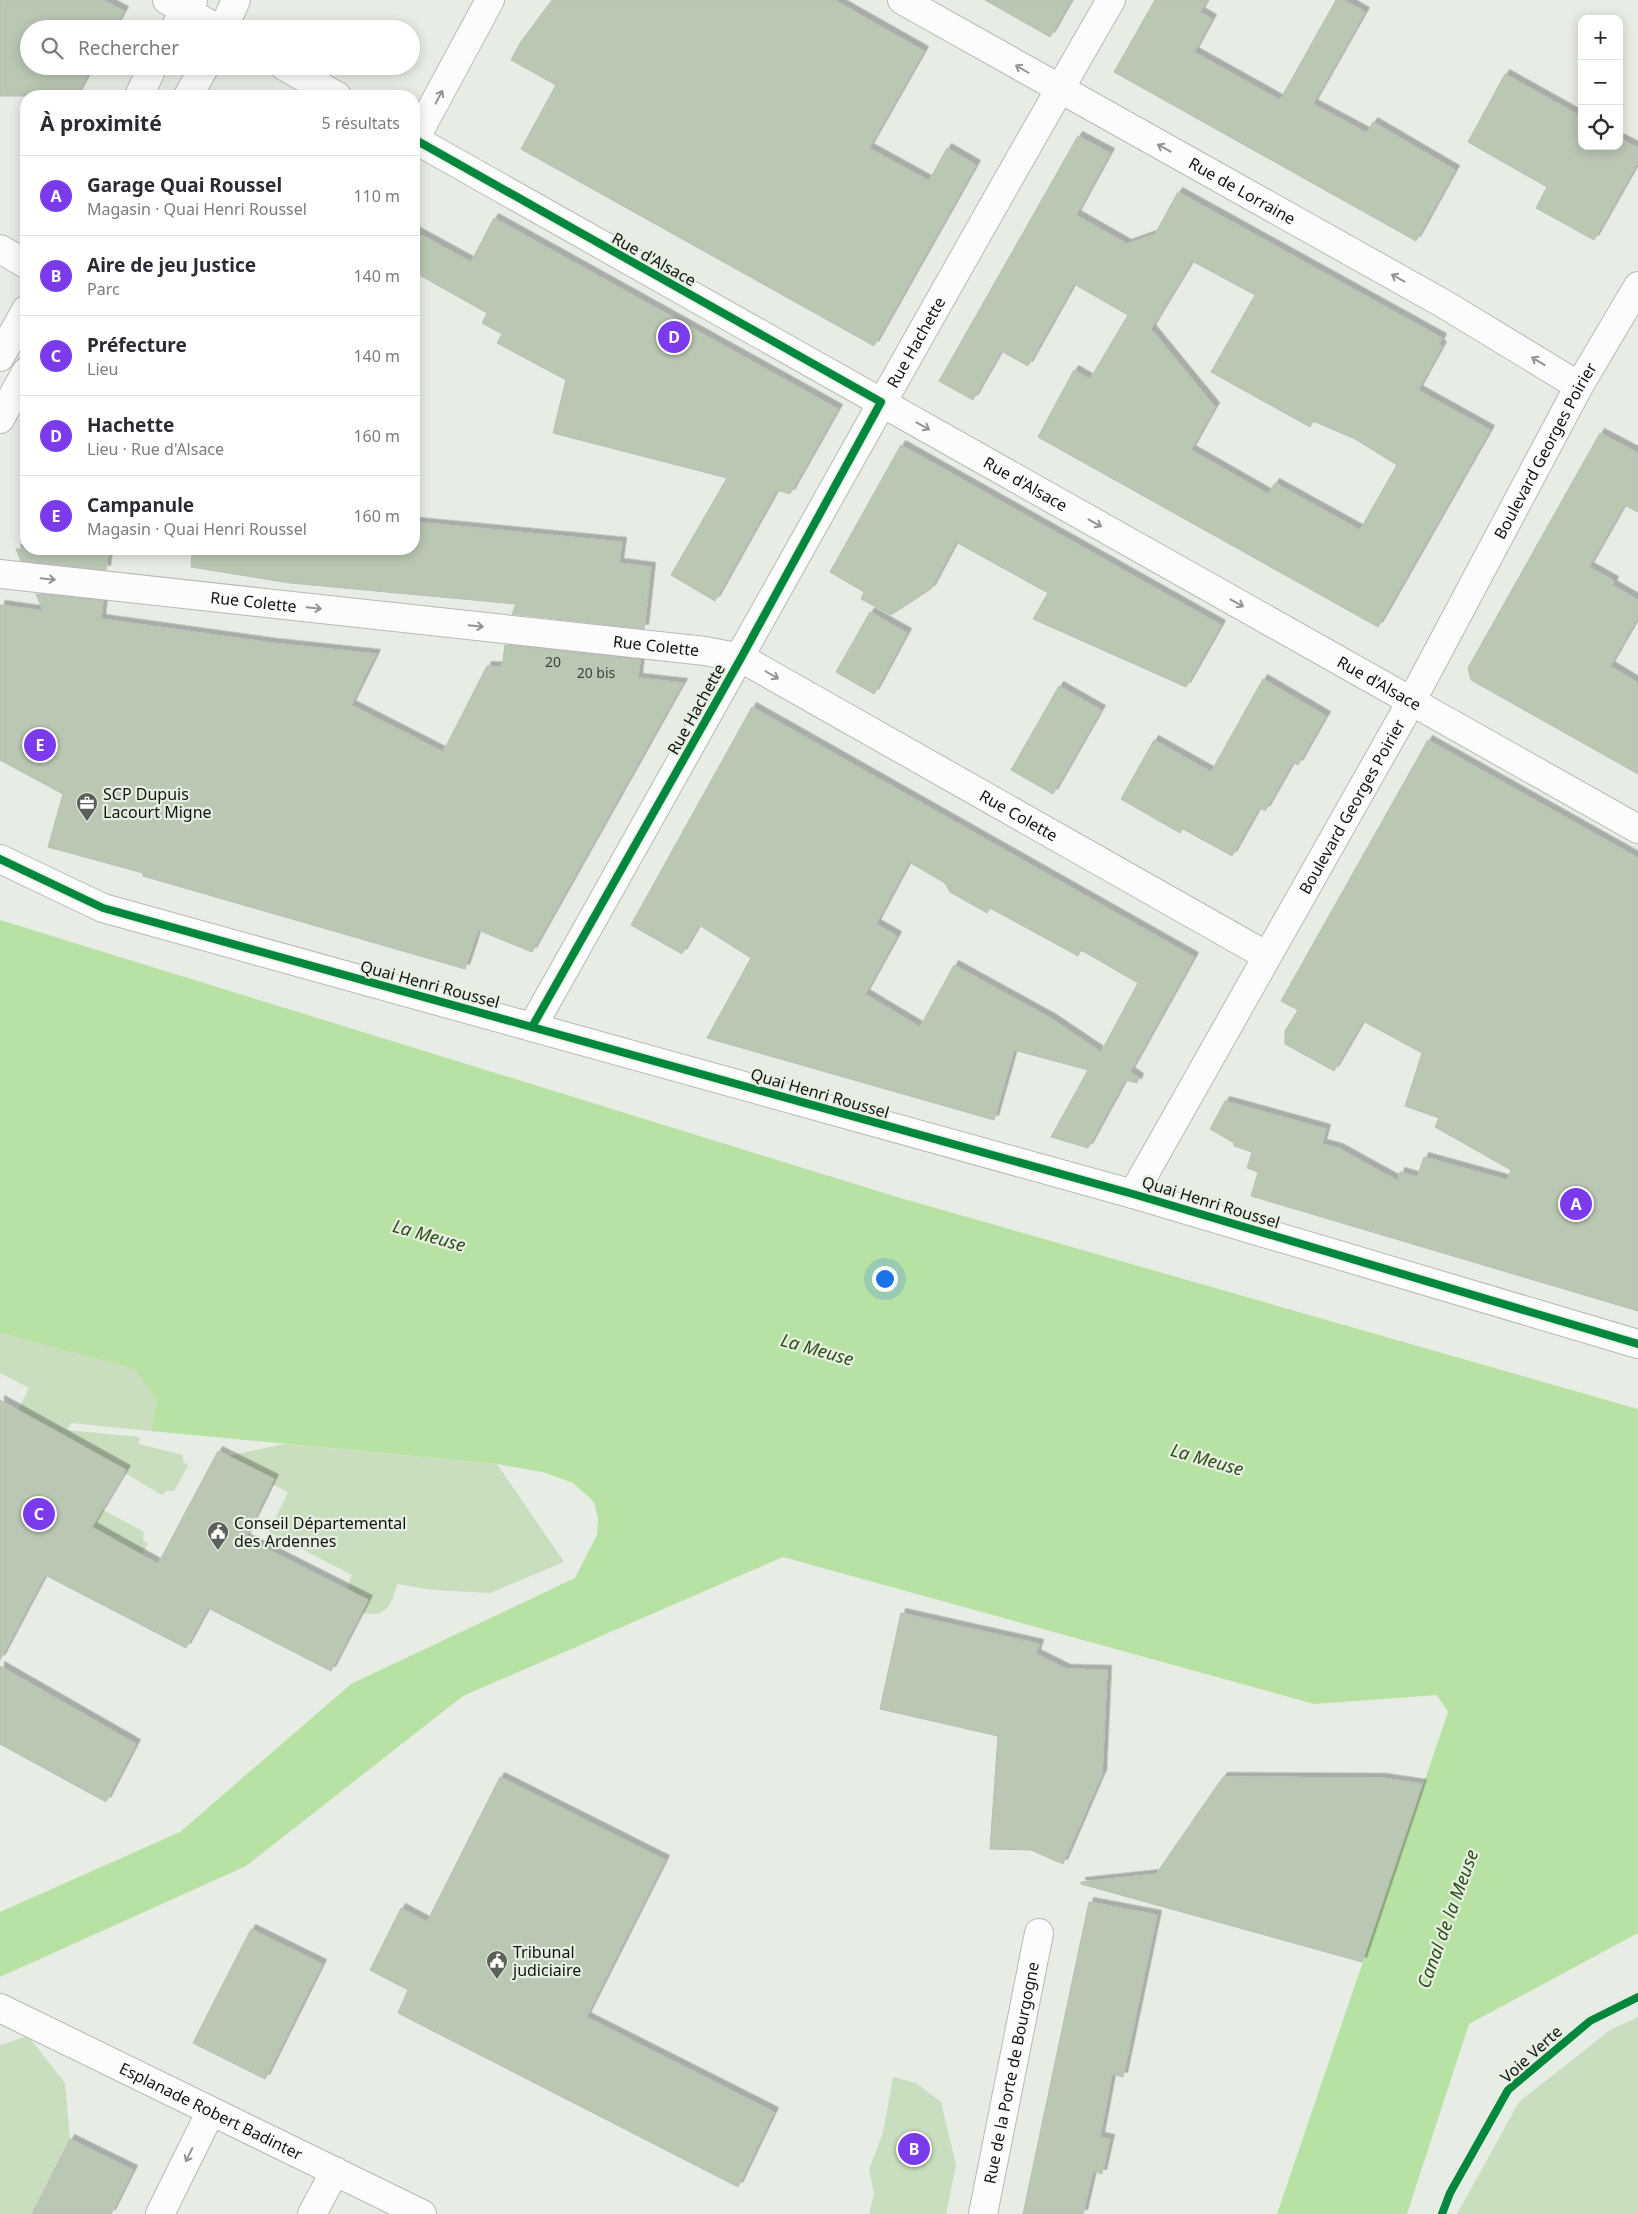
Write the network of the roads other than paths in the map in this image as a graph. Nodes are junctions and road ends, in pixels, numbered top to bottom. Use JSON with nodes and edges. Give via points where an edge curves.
{"nodes":[{"id":1,"x":236,"y":0,"type":"edge"},
{"id":2,"x":490,"y":0,"type":"edge"},
{"id":3,"x":902,"y":0,"type":"edge"},
{"id":4,"x":1110,"y":0,"type":"edge"},
{"id":5,"x":180,"y":10,"type":"edge"},
{"id":6,"x":200,"y":20,"type":"edge"},
{"id":7,"x":227,"y":20,"type":"edge"},
{"id":8,"x":149,"y":75,"type":"edge"},
{"id":9,"x":200,"y":75,"type":"edge"},
{"id":10,"x":300,"y":75,"type":"edge"},
{"id":11,"x":142,"y":90,"type":"edge"},
{"id":12,"x":191,"y":90,"type":"edge"},
{"id":13,"x":326,"y":90,"type":"edge"},
{"id":14,"x":1059,"y":90,"type":"junction"},
{"id":15,"x":420,"y":128,"type":"edge"},
{"id":16,"x":420,"y":142,"type":"edge"},
{"id":17,"x":0,"y":249,"type":"edge"},
{"id":18,"x":20,"y":261,"type":"edge"},
{"id":19,"x":1638,"y":286,"type":"edge"},
{"id":20,"x":20,"y":321,"type":"edge"},
{"id":21,"x":0,"y":357,"type":"edge"},
{"id":22,"x":20,"y":383,"type":"edge"},
{"id":23,"x":1579,"y":386,"type":"junction"},
{"id":24,"x":881,"y":402,"type":"junction"},
{"id":25,"x":0,"y":419,"type":"edge"},
{"id":26,"x":0,"y":574,"type":"edge"},
{"id":27,"x":741,"y":658,"type":"junction"},
{"id":28,"x":1411,"y":702,"type":"junction"},
{"id":29,"x":1638,"y":829,"type":"edge"},
{"id":30,"x":0,"y":859,"type":"edge"},
{"id":31,"x":1267,"y":956,"type":"junction"},
{"id":32,"x":532,"y":1027,"type":"junction"},
{"id":33,"x":1133,"y":1194,"type":"junction"},
{"id":34,"x":1638,"y":1344,"type":"edge"},
{"id":35,"x":1039,"y":1933,"type":"dead end"},
{"id":36,"x":0,"y":2008,"type":"edge"},
{"id":37,"x":211,"y":2111,"type":"junction"},
{"id":38,"x":335,"y":2171,"type":"junction"},
{"id":39,"x":160,"y":2214,"type":"edge"},
{"id":40,"x":312,"y":2214,"type":"edge"},
{"id":41,"x":422,"y":2214,"type":"edge"},
{"id":42,"x":982,"y":2214,"type":"edge"}],
"edges":[{"from":1,"to":7,"type":"street"},
{"from":15,"to":2,"type":"street","one_way":true},
{"from":14,"to":3,"type":"street","name":"Rue de Lorraine","one_way":true},
{"from":4,"to":14,"type":"street","name":"Rue Hachette"},
{"from":5,"to":6,"type":"street"},
{"from":8,"to":11,"type":"street"},
{"from":9,"to":12,"type":"street"},
{"from":10,"to":13,"type":"street"},
{"from":23,"to":14,"type":"street","name":"Rue de Lorraine","one_way":true,"via":[[1444,304]]},
{"from":14,"to":24,"type":"street","name":"Rue Hachette"},
{"from":16,"to":24,"type":"street","name":"Rue d'Alsace"},
{"from":17,"to":18,"type":"street"},
{"from":19,"to":23,"type":"street","name":"Boulevard Georges Poirier"},
{"from":20,"to":21,"type":"street"},
{"from":22,"to":25,"type":"street"},
{"from":23,"to":28,"type":"street","name":"Boulevard Georges Poirier"},
{"from":24,"to":27,"type":"street","name":"Rue Hachette"},
{"from":24,"to":28,"type":"street","name":"Rue d'Alsace","one_way":true},
{"from":26,"to":27,"type":"street","name":"Rue Colette","one_way":true,"via":[[705,651]]},
{"from":27,"to":31,"type":"street","name":"Rue Colette","one_way":true},
{"from":27,"to":32,"type":"street","name":"Rue Hachette"},
{"from":28,"to":29,"type":"street","name":"Rue d'Alsace"},
{"from":28,"to":31,"type":"street","name":"Boulevard Georges Poirier"},
{"from":30,"to":32,"type":"street","name":"Quai Henri Roussel","via":[[103,908]]},
{"from":31,"to":33,"type":"street","name":"Boulevard Georges Poirier"},
{"from":32,"to":33,"type":"street","name":"Quai Henri Roussel"},
{"from":33,"to":34,"type":"street","name":"Quai Henri Roussel"},
{"from":35,"to":42,"type":"street","name":"Rue de la Porte de Bourgogne"},
{"from":36,"to":37,"type":"street","name":"Esplanade Robert Badinter"},
{"from":37,"to":38,"type":"street","name":"Esplanade Robert Badinter"},
{"from":37,"to":39,"type":"street","one_way":true},
{"from":38,"to":40,"type":"street"},
{"from":38,"to":41,"type":"street","name":"Esplanade Robert Badinter"}]}
